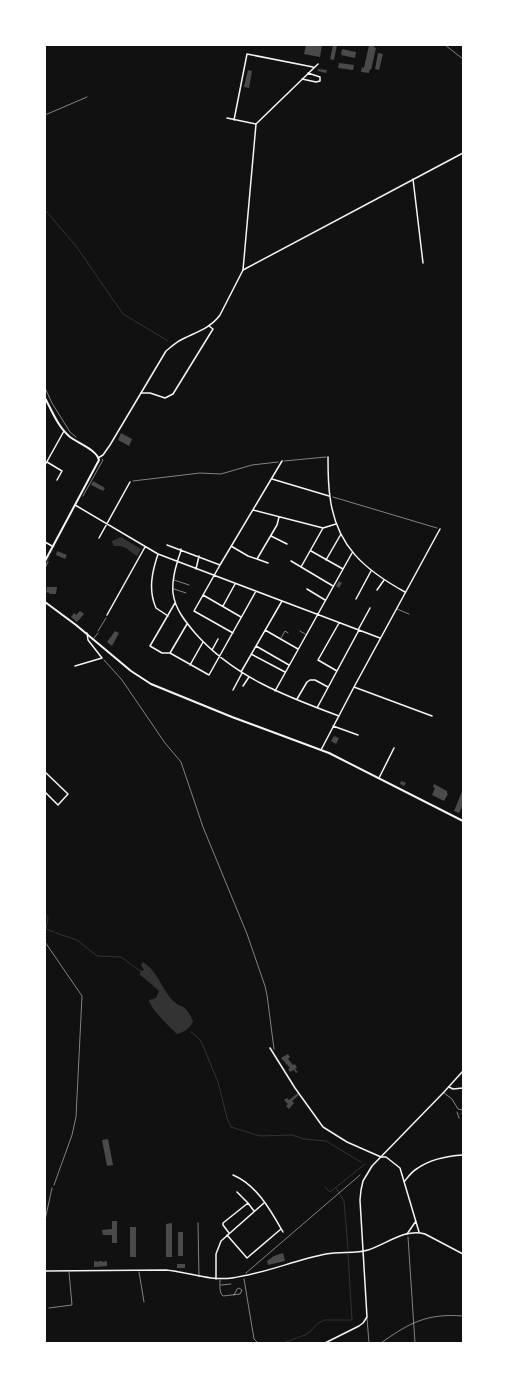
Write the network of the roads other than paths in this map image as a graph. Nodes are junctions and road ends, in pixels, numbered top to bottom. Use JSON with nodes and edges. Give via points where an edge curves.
{"nodes":[{"id":1,"x":318,"y":64,"type":"dead end"},
{"id":2,"x":314,"y":67,"type":"junction"},
{"id":3,"x":308,"y":73,"type":"junction"},
{"id":4,"x":302,"y":79,"type":"junction"},
{"id":5,"x":227,"y":118,"type":"dead end"},
{"id":6,"x":234,"y":120,"type":"junction"},
{"id":7,"x":256,"y":124,"type":"junction"},
{"id":8,"x":463,"y":153,"type":"edge"},
{"id":9,"x":413,"y":180,"type":"junction"},
{"id":10,"x":423,"y":262,"type":"dead end"},
{"id":11,"x":243,"y":270,"type":"junction"},
{"id":12,"x":209,"y":326,"type":"junction"},
{"id":13,"x":141,"y":393,"type":"junction"},
{"id":14,"x":45,"y":398,"type":"edge"},
{"id":15,"x":64,"y":432,"type":"junction"},
{"id":16,"x":328,"y":457,"type":"road end"},
{"id":17,"x":98,"y":458,"type":"junction"},
{"id":18,"x":47,"y":462,"type":"junction"},
{"id":19,"x":282,"y":462,"type":"road end"},
{"id":20,"x":45,"y":465,"type":"edge"},
{"id":21,"x":272,"y":479,"type":"junction"},
{"id":22,"x":57,"y":480,"type":"dead end"},
{"id":23,"x":130,"y":482,"type":"road end"},
{"id":24,"x":330,"y":496,"type":"junction"},
{"id":25,"x":75,"y":505,"type":"junction"},
{"id":26,"x":253,"y":510,"type":"junction"},
{"id":27,"x":279,"y":517,"type":"junction"},
{"id":28,"x":107,"y":524,"type":"junction"},
{"id":29,"x":337,"y":524,"type":"junction"},
{"id":30,"x":323,"y":528,"type":"junction"},
{"id":31,"x":440,"y":530,"type":"road end"},
{"id":32,"x":341,"y":534,"type":"junction"},
{"id":33,"x":271,"y":536,"type":"junction"},
{"id":34,"x":99,"y":538,"type":"dead end"},
{"id":35,"x":45,"y":542,"type":"edge"},
{"id":36,"x":287,"y":544,"type":"dead end"},
{"id":37,"x":168,"y":545,"type":"dead end"},
{"id":38,"x":52,"y":546,"type":"junction"},
{"id":39,"x":232,"y":546,"type":"junction"},
{"id":40,"x":145,"y":547,"type":"junction"},
{"id":41,"x":181,"y":549,"type":"junction"},
{"id":42,"x":311,"y":551,"type":"junction"},
{"id":43,"x":353,"y":552,"type":"junction"},
{"id":44,"x":158,"y":554,"type":"junction"},
{"id":45,"x":199,"y":557,"type":"junction"},
{"id":46,"x":257,"y":559,"type":"junction"},
{"id":47,"x":326,"y":560,"type":"junction"},
{"id":48,"x":45,"y":561,"type":"edge"},
{"id":49,"x":291,"y":561,"type":"dead end"},
{"id":50,"x":177,"y":562,"type":"junction"},
{"id":51,"x":268,"y":563,"type":"dead end"},
{"id":52,"x":220,"y":565,"type":"junction"},
{"id":53,"x":301,"y":567,"type":"junction"},
{"id":54,"x":196,"y":569,"type":"junction"},
{"id":55,"x":343,"y":569,"type":"junction"},
{"id":56,"x":371,"y":571,"type":"junction"},
{"id":57,"x":214,"y":576,"type":"junction"},
{"id":58,"x":173,"y":579,"type":"junction"},
{"id":59,"x":384,"y":580,"type":"junction"},
{"id":60,"x":235,"y":584,"type":"junction"},
{"id":61,"x":189,"y":585,"type":"dead end"},
{"id":62,"x":334,"y":586,"type":"junction"},
{"id":63,"x":173,"y":589,"type":"junction"},
{"id":64,"x":307,"y":589,"type":"dead end"},
{"id":65,"x":377,"y":590,"type":"dead end"},
{"id":66,"x":256,"y":591,"type":"junction"},
{"id":67,"x":406,"y":592,"type":"junction"},
{"id":68,"x":186,"y":593,"type":"dead end"},
{"id":69,"x":203,"y":595,"type":"junction"},
{"id":70,"x":356,"y":599,"type":"dead end"},
{"id":71,"x":325,"y":600,"type":"junction"},
{"id":72,"x":282,"y":601,"type":"junction"},
{"id":73,"x":45,"y":602,"type":"edge"},
{"id":74,"x":176,"y":603,"type":"junction"},
{"id":75,"x":223,"y":606,"type":"junction"},
{"id":76,"x":370,"y":608,"type":"dead end"},
{"id":77,"x":396,"y":609,"type":"junction"},
{"id":78,"x":317,"y":614,"type":"junction"},
{"id":79,"x":409,"y":614,"type":"dead end"},
{"id":80,"x":107,"y":615,"type":"road end"},
{"id":81,"x":168,"y":616,"type":"junction"},
{"id":82,"x":242,"y":617,"type":"junction"},
{"id":83,"x":338,"y":622,"type":"junction"},
{"id":84,"x":187,"y":624,"type":"junction"},
{"id":85,"x":265,"y":630,"type":"junction"},
{"id":86,"x":359,"y":630,"type":"junction"},
{"id":87,"x":300,"y":631,"type":"dead end"},
{"id":88,"x":87,"y":633,"type":"junction"},
{"id":89,"x":98,"y":633,"type":"road end"},
{"id":90,"x":233,"y":633,"type":"junction"},
{"id":91,"x":288,"y":633,"type":"dead end"},
{"id":92,"x":306,"y":634,"type":"junction"},
{"id":93,"x":380,"y":638,"type":"junction"},
{"id":94,"x":93,"y":639,"type":"junction"},
{"id":95,"x":218,"y":639,"type":"dead end"},
{"id":96,"x":281,"y":639,"type":"junction"},
{"id":97,"x":203,"y":642,"type":"junction"},
{"id":98,"x":256,"y":646,"type":"junction"},
{"id":99,"x":298,"y":649,"type":"junction"},
{"id":100,"x":212,"y":650,"type":"junction"},
{"id":101,"x":170,"y":653,"type":"junction"},
{"id":102,"x":252,"y":654,"type":"junction"},
{"id":103,"x":220,"y":656,"type":"junction"},
{"id":104,"x":190,"y":664,"type":"junction"},
{"id":105,"x":289,"y":665,"type":"junction"},
{"id":106,"x":75,"y":666,"type":"dead end"},
{"id":107,"x":337,"y":671,"type":"junction"},
{"id":108,"x":242,"y":672,"type":"junction"},
{"id":109,"x":285,"y":672,"type":"junction"},
{"id":110,"x":248,"y":676,"type":"junction"},
{"id":111,"x":243,"y":686,"type":"dead end"},
{"id":112,"x":328,"y":687,"type":"junction"},
{"id":113,"x":354,"y":687,"type":"junction"},
{"id":114,"x":233,"y":690,"type":"dead end"},
{"id":115,"x":275,"y":690,"type":"junction"},
{"id":116,"x":297,"y":700,"type":"junction"},
{"id":117,"x":317,"y":708,"type":"junction"},
{"id":118,"x":339,"y":716,"type":"junction"},
{"id":119,"x":432,"y":716,"type":"dead end"},
{"id":120,"x":334,"y":726,"type":"junction"},
{"id":121,"x":358,"y":735,"type":"dead end"},
{"id":122,"x":394,"y":748,"type":"dead end"},
{"id":123,"x":321,"y":750,"type":"junction"},
{"id":124,"x":45,"y":772,"type":"edge"},
{"id":125,"x":379,"y":778,"type":"junction"},
{"id":126,"x":45,"y":792,"type":"edge"},
{"id":127,"x":463,"y":821,"type":"edge"},
{"id":128,"x":270,"y":1048,"type":"dead end"},
{"id":129,"x":463,"y":1071,"type":"edge"},
{"id":130,"x":449,"y":1087,"type":"junction"},
{"id":131,"x":463,"y":1088,"type":"edge"},
{"id":132,"x":444,"y":1092,"type":"junction"},
{"id":133,"x":463,"y":1110,"type":"edge"},
{"id":134,"x":463,"y":1155,"type":"edge"},
{"id":135,"x":381,"y":1157,"type":"junction"},
{"id":136,"x":233,"y":1175,"type":"dead end"},
{"id":137,"x":404,"y":1182,"type":"junction"},
{"id":138,"x":52,"y":1188,"type":"road end"},
{"id":139,"x":237,"y":1192,"type":"dead end"},
{"id":140,"x":264,"y":1202,"type":"junction"},
{"id":141,"x":248,"y":1203,"type":"junction"},
{"id":142,"x":255,"y":1211,"type":"junction"},
{"id":143,"x":45,"y":1220,"type":"edge"},
{"id":144,"x":416,"y":1221,"type":"junction"},
{"id":145,"x":198,"y":1223,"type":"dead end"},
{"id":146,"x":282,"y":1229,"type":"junction"},
{"id":147,"x":283,"y":1232,"type":"dead end"},
{"id":148,"x":419,"y":1232,"type":"junction"},
{"id":149,"x":229,"y":1233,"type":"junction"},
{"id":150,"x":406,"y":1234,"type":"junction"},
{"id":151,"x":227,"y":1235,"type":"junction"},
{"id":152,"x":363,"y":1251,"type":"junction"},
{"id":153,"x":463,"y":1254,"type":"edge"},
{"id":154,"x":139,"y":1270,"type":"junction"},
{"id":155,"x":45,"y":1271,"type":"edge"},
{"id":156,"x":69,"y":1271,"type":"junction"},
{"id":157,"x":199,"y":1277,"type":"junction"},
{"id":158,"x":216,"y":1279,"type":"junction"},
{"id":159,"x":220,"y":1279,"type":"junction"},
{"id":160,"x":231,"y":1284,"type":"dead end"},
{"id":161,"x":220,"y":1285,"type":"junction"},
{"id":162,"x":234,"y":1295,"type":"dead end"},
{"id":163,"x":144,"y":1302,"type":"dead end"},
{"id":164,"x":49,"y":1308,"type":"dead end"},
{"id":165,"x":366,"y":1318,"type":"junction"},
{"id":166,"x":325,"y":1343,"type":"edge"},
{"id":167,"x":369,"y":1343,"type":"edge"}],
"edges":[{"from":1,"to":2,"type":"street"},
{"from":2,"to":3,"type":"street"},
{"from":2,"to":6,"type":"street","via":[[247,54]]},
{"from":3,"to":4,"type":"street"},
{"from":3,"to":4,"type":"street","via":[[320,77],[320,81]]},
{"from":4,"to":7,"type":"street"},
{"from":5,"to":6,"type":"street"},
{"from":6,"to":7,"type":"street"},
{"from":7,"to":11,"type":"street"},
{"from":8,"to":9,"type":"street"},
{"from":9,"to":10,"type":"street"},
{"from":9,"to":11,"type":"street"},
{"from":11,"to":12,"type":"street","via":[[220,315]]},
{"from":12,"to":13,"type":"street","via":[[179,341],[166,351]]},
{"from":12,"to":13,"type":"street","via":[[213,329],[176,391],[169,397],[162,398],[150,393]]},
{"from":13,"to":17,"type":"street","via":[[110,445]]},
{"from":14,"to":15,"type":"main road"},
{"from":15,"to":17,"type":"main road","via":[[95,453]]},
{"from":15,"to":18,"type":"street"},
{"from":16,"to":24,"type":"street"},
{"from":17,"to":25,"type":"main road","via":[[98,463]]},
{"from":18,"to":20,"type":"street"},
{"from":18,"to":22,"type":"street","via":[[62,471]]},
{"from":19,"to":21,"type":"street"},
{"from":21,"to":24,"type":"street"},
{"from":21,"to":26,"type":"street"},
{"from":23,"to":28,"type":"street"},
{"from":24,"to":29,"type":"street"},
{"from":25,"to":28,"type":"street"},
{"from":25,"to":38,"type":"main road"},
{"from":26,"to":27,"type":"street"},
{"from":26,"to":39,"type":"street"},
{"from":27,"to":30,"type":"street"},
{"from":27,"to":33,"type":"street"},
{"from":28,"to":34,"type":"street"},
{"from":28,"to":40,"type":"street"},
{"from":29,"to":30,"type":"street"},
{"from":29,"to":32,"type":"street"},
{"from":30,"to":42,"type":"street"},
{"from":31,"to":67,"type":"street"},
{"from":32,"to":43,"type":"street"},
{"from":32,"to":47,"type":"street"},
{"from":33,"to":36,"type":"street"},
{"from":33,"to":46,"type":"street"},
{"from":35,"to":38,"type":"street"},
{"from":37,"to":41,"type":"street"},
{"from":38,"to":48,"type":"main road"},
{"from":39,"to":46,"type":"street"},
{"from":39,"to":52,"type":"street"},
{"from":40,"to":44,"type":"street"},
{"from":40,"to":80,"type":"street"},
{"from":41,"to":45,"type":"street"},
{"from":41,"to":50,"type":"street"},
{"from":42,"to":47,"type":"street"},
{"from":42,"to":53,"type":"street"},
{"from":43,"to":55,"type":"street"},
{"from":43,"to":56,"type":"street"},
{"from":44,"to":50,"type":"street"},
{"from":44,"to":81,"type":"street","via":[[153,572],[152,597],[156,608]]},
{"from":45,"to":52,"type":"street"},
{"from":45,"to":54,"type":"street"},
{"from":46,"to":51,"type":"street"},
{"from":47,"to":55,"type":"street"},
{"from":49,"to":53,"type":"street"},
{"from":50,"to":54,"type":"street"},
{"from":50,"to":58,"type":"street"},
{"from":52,"to":57,"type":"street"},
{"from":53,"to":62,"type":"street"},
{"from":54,"to":57,"type":"street"},
{"from":55,"to":62,"type":"street"},
{"from":56,"to":59,"type":"street"},
{"from":56,"to":70,"type":"street"},
{"from":57,"to":60,"type":"street"},
{"from":57,"to":69,"type":"street"},
{"from":58,"to":61,"type":"lane"},
{"from":58,"to":63,"type":"street"},
{"from":59,"to":65,"type":"street"},
{"from":59,"to":67,"type":"street"},
{"from":60,"to":66,"type":"street"},
{"from":60,"to":75,"type":"street"},
{"from":62,"to":71,"type":"street"},
{"from":63,"to":68,"type":"lane"},
{"from":63,"to":74,"type":"street"},
{"from":64,"to":71,"type":"street"},
{"from":66,"to":72,"type":"street"},
{"from":66,"to":82,"type":"street"},
{"from":67,"to":77,"type":"street"},
{"from":69,"to":75,"type":"street"},
{"from":69,"to":90,"type":"street","via":[[194,611]]},
{"from":71,"to":78,"type":"street"},
{"from":72,"to":78,"type":"street"},
{"from":72,"to":85,"type":"street"},
{"from":73,"to":88,"type":"main road"},
{"from":74,"to":81,"type":"street"},
{"from":74,"to":84,"type":"street"},
{"from":75,"to":82,"type":"street"},
{"from":76,"to":86,"type":"street"},
{"from":77,"to":79,"type":"lane"},
{"from":77,"to":93,"type":"street"},
{"from":78,"to":83,"type":"street"},
{"from":78,"to":92,"type":"street"},
{"from":81,"to":101,"type":"street","via":[[150,646],[162,653]]},
{"from":82,"to":90,"type":"street"},
{"from":83,"to":86,"type":"street"},
{"from":83,"to":107,"type":"street","via":[[318,660]]},
{"from":84,"to":97,"type":"street"},
{"from":84,"to":101,"type":"street"},
{"from":85,"to":96,"type":"street"},
{"from":85,"to":98,"type":"street"},
{"from":86,"to":93,"type":"street"},
{"from":86,"to":107,"type":"street"},
{"from":87,"to":92,"type":"lane"},
{"from":88,"to":94,"type":"main road"},
{"from":88,"to":106,"type":"street","via":[[88,640],[102,658]]},
{"from":89,"to":94,"type":"lane"},
{"from":90,"to":103,"type":"street"},
{"from":91,"to":96,"type":"lane","via":[[285,631]]},
{"from":92,"to":99,"type":"street"},
{"from":93,"to":113,"type":"street"},
{"from":94,"to":123,"type":"main road","via":[[151,684]]},
{"from":95,"to":100,"type":"street"},
{"from":96,"to":99,"type":"street"},
{"from":97,"to":100,"type":"street"},
{"from":97,"to":104,"type":"street"},
{"from":98,"to":102,"type":"street"},
{"from":98,"to":105,"type":"street"},
{"from":99,"to":105,"type":"street"},
{"from":100,"to":103,"type":"street"},
{"from":101,"to":104,"type":"street"},
{"from":102,"to":108,"type":"street"},
{"from":102,"to":109,"type":"street"},
{"from":103,"to":104,"type":"street","via":[[209,675]]},
{"from":103,"to":108,"type":"street"},
{"from":105,"to":109,"type":"street"},
{"from":107,"to":112,"type":"street"},
{"from":108,"to":110,"type":"street"},
{"from":108,"to":114,"type":"street"},
{"from":109,"to":115,"type":"street"},
{"from":110,"to":111,"type":"street"},
{"from":110,"to":115,"type":"street"},
{"from":112,"to":116,"type":"street","via":[[310,680]]},
{"from":112,"to":117,"type":"street"},
{"from":113,"to":118,"type":"street"},
{"from":113,"to":119,"type":"street"},
{"from":115,"to":116,"type":"street"},
{"from":116,"to":117,"type":"street"},
{"from":117,"to":118,"type":"street"},
{"from":118,"to":120,"type":"street"},
{"from":120,"to":121,"type":"street"},
{"from":120,"to":123,"type":"street"},
{"from":122,"to":125,"type":"street"},
{"from":123,"to":125,"type":"main road"},
{"from":124,"to":126,"type":"street","via":[[68,794],[58,805]]},
{"from":125,"to":127,"type":"main road"},
{"from":128,"to":135,"type":"street","via":[[323,1127],[347,1142]]},
{"from":129,"to":130,"type":"street"},
{"from":130,"to":131,"type":"street"},
{"from":130,"to":132,"type":"street"},
{"from":132,"to":133,"type":"lane","via":[[452,1098],[458,1109]]},
{"from":132,"to":135,"type":"street"},
{"from":134,"to":137,"type":"street","via":[[447,1156],[429,1162],[416,1169]]},
{"from":135,"to":137,"type":"street","via":[[400,1168]]},
{"from":135,"to":152,"type":"street","via":[[367,1174],[361,1190]]},
{"from":136,"to":140,"type":"street"},
{"from":137,"to":144,"type":"street"},
{"from":138,"to":143,"type":"lane"},
{"from":139,"to":141,"type":"street"},
{"from":140,"to":142,"type":"street"},
{"from":140,"to":146,"type":"street"},
{"from":141,"to":142,"type":"street"},
{"from":141,"to":149,"type":"street","via":[[223,1224]]},
{"from":142,"to":149,"type":"street"},
{"from":144,"to":148,"type":"street"},
{"from":144,"to":150,"type":"street"},
{"from":145,"to":157,"type":"lane"},
{"from":146,"to":147,"type":"street"},
{"from":146,"to":151,"type":"street","via":[[247,1258]]},
{"from":148,"to":150,"type":"street"},
{"from":148,"to":153,"type":"street"},
{"from":149,"to":151,"type":"street"},
{"from":150,"to":152,"type":"street"},
{"from":151,"to":158,"type":"street","via":[[216,1253]]},
{"from":152,"to":159,"type":"street","via":[[326,1254],[245,1276]]},
{"from":152,"to":165,"type":"street"},
{"from":154,"to":156,"type":"street"},
{"from":154,"to":157,"type":"street","via":[[176,1271]]},
{"from":154,"to":163,"type":"lane"},
{"from":155,"to":156,"type":"street"},
{"from":156,"to":164,"type":"lane","via":[[72,1305]]},
{"from":157,"to":158,"type":"street"},
{"from":158,"to":159,"type":"street"},
{"from":159,"to":161,"type":"lane"},
{"from":160,"to":161,"type":"lane"},
{"from":161,"to":162,"type":"lane","via":[[221,1295]]},
{"from":165,"to":166,"type":"street","via":[[359,1326]]},
{"from":165,"to":167,"type":"lane"}]}
